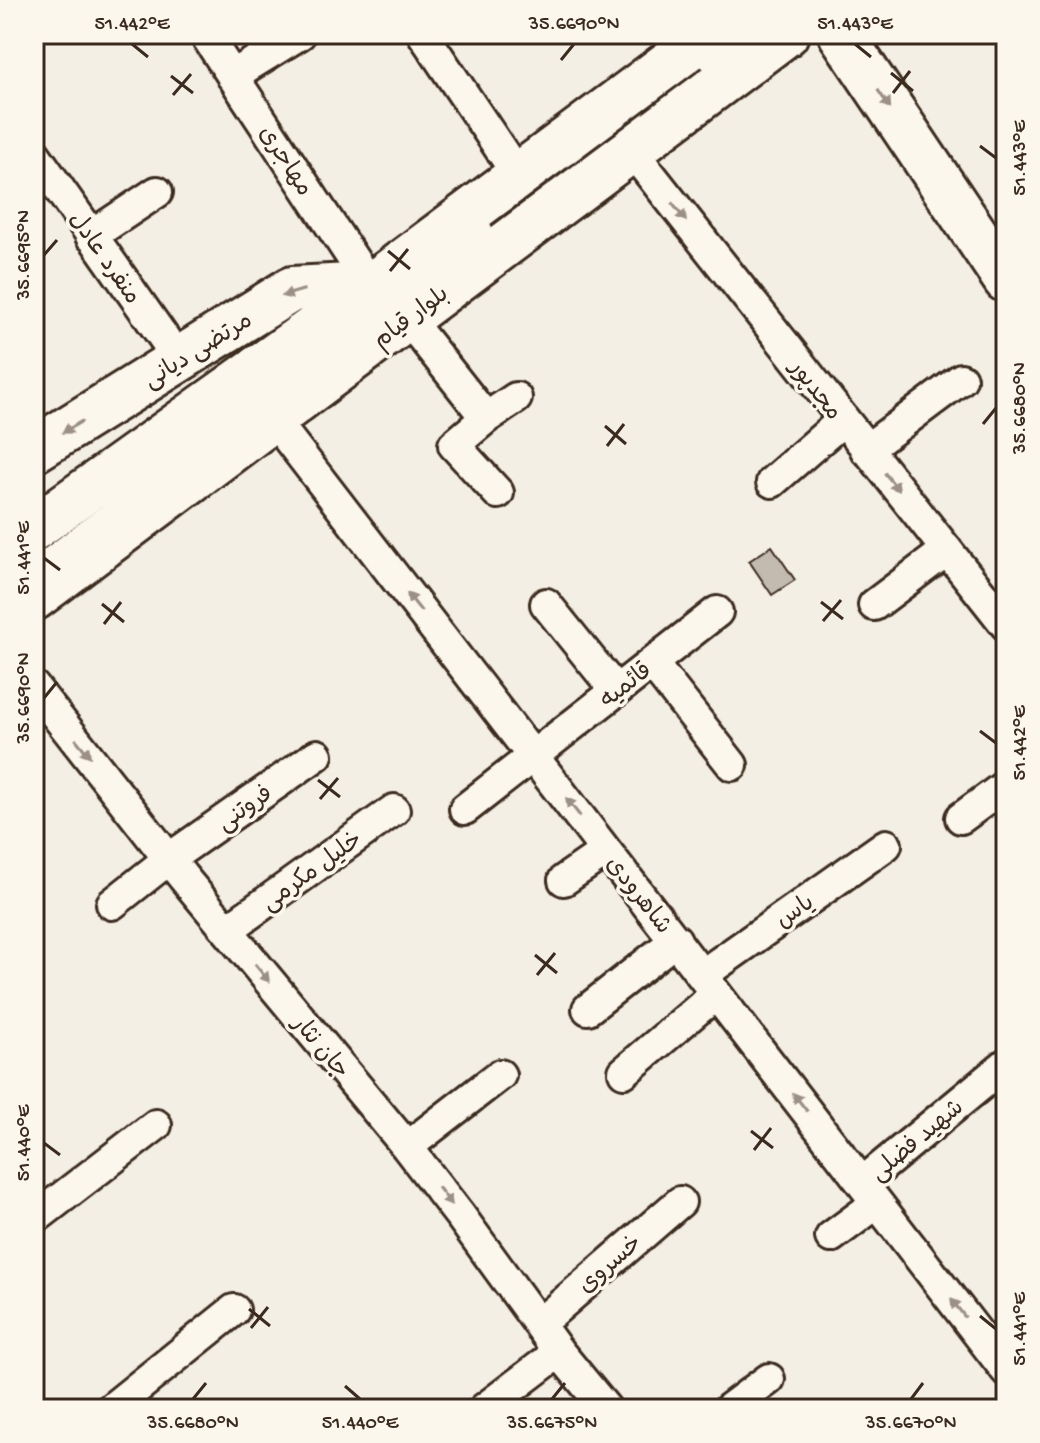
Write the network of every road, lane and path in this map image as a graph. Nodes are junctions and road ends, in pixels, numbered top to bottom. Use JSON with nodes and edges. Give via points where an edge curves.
{"nodes":[{"id":1,"x":205,"y":34,"type":"edge"},
{"id":2,"x":300,"y":34,"type":"edge"},
{"id":3,"x":423,"y":34,"type":"edge"},
{"id":4,"x":743,"y":34,"type":"edge"},
{"id":5,"x":786,"y":34,"type":"edge"},
{"id":6,"x":841,"y":34,"type":"edge"},
{"id":7,"x":700,"y":53,"type":"edge"},
{"id":8,"x":232,"y":76,"type":"junction"},
{"id":9,"x":631,"y":150,"type":"junction"},
{"id":10,"x":34,"y":153,"type":"edge"},
{"id":11,"x":157,"y":192,"type":"dead end"},
{"id":12,"x":511,"y":196,"type":"junction"},
{"id":13,"x":91,"y":236,"type":"junction"},
{"id":14,"x":1006,"y":280,"type":"edge"},
{"id":15,"x":370,"y":285,"type":"junction"},
{"id":16,"x":407,"y":318,"type":"junction"},
{"id":17,"x":180,"y":361,"type":"junction"},
{"id":18,"x":961,"y":379,"type":"dead end"},
{"id":19,"x":516,"y":398,"type":"dead end"},
{"id":20,"x":486,"y":418,"type":"junction"},
{"id":21,"x":273,"y":419,"type":"junction"},
{"id":22,"x":842,"y":421,"type":"junction"},
{"id":23,"x":34,"y":450,"type":"edge"},
{"id":24,"x":866,"y":450,"type":"junction"},
{"id":25,"x":772,"y":482,"type":"dead end"},
{"id":26,"x":498,"y":493,"type":"dead end"},
{"id":27,"x":34,"y":528,"type":"edge"},
{"id":28,"x":947,"y":550,"type":"junction"},
{"id":29,"x":34,"y":567,"type":"edge"},
{"id":30,"x":34,"y":598,"type":"edge"},
{"id":31,"x":546,"y":604,"type":"dead end"},
{"id":32,"x":874,"y":605,"type":"dead end"},
{"id":33,"x":717,"y":612,"type":"dead end"},
{"id":34,"x":1006,"y":625,"type":"edge"},
{"id":35,"x":652,"y":663,"type":"junction"},
{"id":36,"x":34,"y":687,"type":"edge"},
{"id":37,"x":616,"y":691,"type":"junction"},
{"id":38,"x":317,"y":755,"type":"dead end"},
{"id":39,"x":533,"y":756,"type":"junction"},
{"id":40,"x":732,"y":765,"type":"dead end"},
{"id":41,"x":1006,"y":785,"type":"edge"},
{"id":42,"x":465,"y":809,"type":"dead end"},
{"id":43,"x":394,"y":810,"type":"dead end"},
{"id":44,"x":961,"y":818,"type":"dead end"},
{"id":45,"x":886,"y":845,"type":"dead end"},
{"id":46,"x":606,"y":851,"type":"junction"},
{"id":47,"x":170,"y":858,"type":"junction"},
{"id":48,"x":564,"y":880,"type":"dead end"},
{"id":49,"x":112,"y":904,"type":"dead end"},
{"id":50,"x":227,"y":930,"type":"junction"},
{"id":51,"x":676,"y":940,"type":"junction"},
{"id":52,"x":709,"y":984,"type":"junction"},
{"id":53,"x":588,"y":1009,"type":"dead end"},
{"id":54,"x":1006,"y":1064,"type":"edge"},
{"id":55,"x":624,"y":1072,"type":"dead end"},
{"id":56,"x":500,"y":1075,"type":"dead end"},
{"id":57,"x":156,"y":1125,"type":"dead end"},
{"id":58,"x":407,"y":1147,"type":"junction"},
{"id":59,"x":869,"y":1193,"type":"junction"},
{"id":60,"x":680,"y":1202,"type":"dead end"},
{"id":61,"x":34,"y":1219,"type":"edge"},
{"id":62,"x":831,"y":1237,"type":"dead end"},
{"id":63,"x":234,"y":1310,"type":"dead end"},
{"id":64,"x":539,"y":1324,"type":"junction"},
{"id":65,"x":559,"y":1352,"type":"junction"},
{"id":66,"x":1002,"y":1356,"type":"edge"},
{"id":67,"x":769,"y":1379,"type":"dead end"},
{"id":68,"x":111,"y":1409,"type":"edge"},
{"id":69,"x":484,"y":1409,"type":"edge"},
{"id":70,"x":606,"y":1409,"type":"edge"},
{"id":71,"x":729,"y":1409,"type":"edge"}],
"edges":[{"from":1,"to":8,"type":"street","name":"مهاجری"},
{"from":2,"to":8,"type":"street"},
{"from":3,"to":12,"type":"street"},
{"from":4,"to":7,"type":"lane"},
{"from":5,"to":9,"type":"main road","name":"بلوار قیام"},
{"from":6,"to":14,"type":"main road","one_way":true},
{"from":7,"to":12,"type":"main road","name":"بلوار قیام"},
{"from":8,"to":15,"type":"street","name":"مهاجری"},
{"from":9,"to":16,"type":"main road","name":"بلوار قیام"},
{"from":9,"to":22,"type":"street","name":"مجدپور","one_way":true},
{"from":10,"to":13,"type":"street","name":"منفرد عادل"},
{"from":11,"to":13,"type":"street"},
{"from":12,"to":15,"type":"main road","name":"بلوار قیام"},
{"from":12,"to":29,"type":"lane"},
{"from":13,"to":17,"type":"street","name":"منفرد عادل"},
{"from":15,"to":17,"type":"main road","name":"مرتضی دیانی","one_way":true,"via":[[292,289]]},
{"from":15,"to":27,"type":"main road","name":"بلوار قیام"},
{"from":16,"to":20,"type":"street"},
{"from":16,"to":21,"type":"main road","name":"بلوار قیام"},
{"from":17,"to":23,"type":"main road","name":"مرتضی دیانی","one_way":true},
{"from":18,"to":24,"type":"street"},
{"from":19,"to":20,"type":"street"},
{"from":20,"to":26,"type":"street","via":[[454,445]]},
{"from":21,"to":30,"type":"main road","name":"بلوار قیام"},
{"from":39,"to":21,"type":"street","name":"شاهرودی","one_way":true},
{"from":22,"to":24,"type":"street","name":"مجدپور"},
{"from":22,"to":25,"type":"street"},
{"from":24,"to":28,"type":"street","name":"مجدپور","one_way":true},
{"from":28,"to":32,"type":"street"},
{"from":28,"to":34,"type":"street","name":"مجدپور"},
{"from":31,"to":37,"type":"street"},
{"from":33,"to":35,"type":"street","name":"قائمیه"},
{"from":35,"to":37,"type":"street","name":"قائمیه"},
{"from":35,"to":40,"type":"street"},
{"from":36,"to":47,"type":"street","name":"جان نثار","one_way":true},
{"from":37,"to":39,"type":"street","name":"قائمیه"},
{"from":38,"to":47,"type":"street","name":"فروتنی"},
{"from":39,"to":42,"type":"street","name":"قائمیه"},
{"from":46,"to":39,"type":"street","name":"شاهرودی","one_way":true},
{"from":41,"to":44,"type":"street"},
{"from":43,"to":50,"type":"street","name":"خلیل مکرمی"},
{"from":45,"to":52,"type":"street","name":"یاس"},
{"from":46,"to":48,"type":"street"},
{"from":46,"to":51,"type":"street","name":"شاهرودی"},
{"from":47,"to":49,"type":"street","name":"فروتنی"},
{"from":47,"to":50,"type":"street","name":"جان نثار"},
{"from":50,"to":58,"type":"street","name":"جان نثار","one_way":true},
{"from":51,"to":52,"type":"street","name":"شاهرودی"},
{"from":51,"to":53,"type":"street"},
{"from":52,"to":55,"type":"street","name":"یاس"},
{"from":59,"to":52,"type":"street","name":"شاهرودی","one_way":true},
{"from":54,"to":59,"type":"street","name":"شهید فضلی"},
{"from":56,"to":58,"type":"street"},
{"from":57,"to":61,"type":"street"},
{"from":58,"to":64,"type":"street","name":"جان نثار","one_way":true},
{"from":59,"to":62,"type":"street","name":"شهید فضلی"},
{"from":66,"to":59,"type":"street","name":"شاهرودی","one_way":true},
{"from":60,"to":64,"type":"street","name":"خسروی"},
{"from":63,"to":68,"type":"street"},
{"from":64,"to":65,"type":"street","name":"جان نثار"},
{"from":65,"to":69,"type":"street"},
{"from":65,"to":70,"type":"street","name":"جان نثار"},
{"from":67,"to":71,"type":"street"}]}
